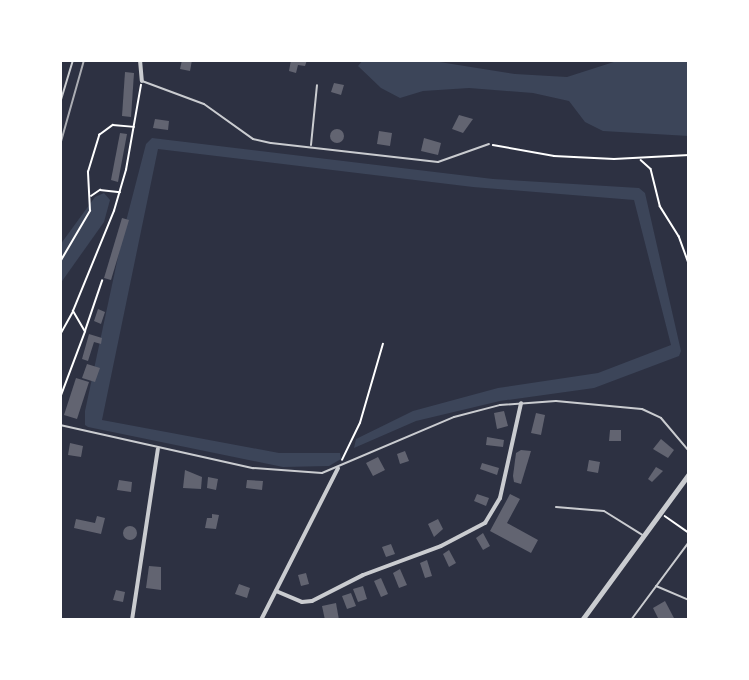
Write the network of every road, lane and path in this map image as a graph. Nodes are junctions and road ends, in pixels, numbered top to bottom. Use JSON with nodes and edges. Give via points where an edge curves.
{"nodes":[{"id":1,"x":73,"y":60,"type":"edge"},
{"id":2,"x":140,"y":60,"type":"edge"},
{"id":3,"x":142,"y":81,"type":"junction"},
{"id":4,"x":317,"y":85,"type":"dead end"},
{"id":5,"x":60,"y":103,"type":"edge"},
{"id":6,"x":135,"y":127,"type":"junction"},
{"id":7,"x":489,"y":144,"type":"joint"},
{"id":8,"x":311,"y":145,"type":"junction"},
{"id":9,"x":689,"y":154,"type":"edge"},
{"id":10,"x":641,"y":160,"type":"junction"},
{"id":11,"x":120,"y":192,"type":"junction"},
{"id":12,"x":90,"y":196,"type":"junction"},
{"id":13,"x":60,"y":262,"type":"edge"},
{"id":14,"x":689,"y":263,"type":"edge"},
{"id":15,"x":102,"y":281,"type":"dead end"},
{"id":16,"x":73,"y":311,"type":"junction"},
{"id":17,"x":85,"y":332,"type":"junction"},
{"id":18,"x":60,"y":335,"type":"edge"},
{"id":19,"x":383,"y":344,"type":"dead end"},
{"id":20,"x":60,"y":398,"type":"edge"},
{"id":21,"x":521,"y":403,"type":"junction"},
{"id":22,"x":60,"y":425,"type":"edge"},
{"id":23,"x":159,"y":449,"type":"junction"},
{"id":24,"x":689,"y":451,"type":"edge"},
{"id":25,"x":338,"y":468,"type":"junction"},
{"id":26,"x":689,"y":474,"type":"edge"},
{"id":27,"x":556,"y":507,"type":"dead end"},
{"id":28,"x":661,"y":513,"type":"junction"},
{"id":29,"x":689,"y":533,"type":"edge"},
{"id":30,"x":644,"y":536,"type":"junction"},
{"id":31,"x":689,"y":542,"type":"edge"},
{"id":32,"x":656,"y":586,"type":"junction"},
{"id":33,"x":276,"y":591,"type":"junction"},
{"id":34,"x":689,"y":600,"type":"edge"},
{"id":35,"x":132,"y":620,"type":"edge"},
{"id":36,"x":261,"y":620,"type":"edge"},
{"id":37,"x":582,"y":620,"type":"edge"},
{"id":38,"x":631,"y":620,"type":"edge"}],
"edges":[{"from":1,"to":5,"type":"lane"},
{"from":2,"to":3,"type":"street"},
{"from":3,"to":6,"type":"path"},
{"from":3,"to":8,"type":"lane","via":[[204,104],[253,139]]},
{"from":4,"to":8,"type":"lane"},
{"from":6,"to":11,"type":"path"},
{"from":6,"to":12,"type":"path","via":[[113,125],[99,135],[88,172]]},
{"from":7,"to":8,"type":"lane","via":[[438,162]]},
{"from":7,"to":10,"type":"path","via":[[554,156]]},
{"from":9,"to":10,"type":"path"},
{"from":10,"to":14,"type":"path","via":[[651,169],[660,206],[679,236]]},
{"from":11,"to":12,"type":"path","via":[[100,190]]},
{"from":11,"to":16,"type":"path","via":[[102,246]]},
{"from":12,"to":13,"type":"path","via":[[90,211],[81,231]]},
{"from":15,"to":17,"type":"path","via":[[86,319]]},
{"from":16,"to":17,"type":"path"},
{"from":16,"to":18,"type":"path"},
{"from":17,"to":20,"type":"path"},
{"from":19,"to":25,"type":"path","via":[[360,423]]},
{"from":21,"to":24,"type":"lane","via":[[556,401],[642,409],[661,418]]},
{"from":21,"to":25,"type":"lane","via":[[454,417],[370,450]]},
{"from":21,"to":33,"type":"street","via":[[500,498],[485,523],[312,601],[302,602]]},
{"from":22,"to":23,"type":"lane"},
{"from":23,"to":25,"type":"lane","via":[[254,468],[304,473]]},
{"from":23,"to":35,"type":"street"},
{"from":25,"to":33,"type":"street"},
{"from":26,"to":28,"type":"street"},
{"from":27,"to":30,"type":"lane","via":[[604,511]]},
{"from":28,"to":29,"type":"path"},
{"from":28,"to":30,"type":"street"},
{"from":30,"to":37,"type":"street"},
{"from":31,"to":32,"type":"lane"},
{"from":32,"to":34,"type":"lane"},
{"from":32,"to":38,"type":"lane"},
{"from":33,"to":36,"type":"street"}]}
